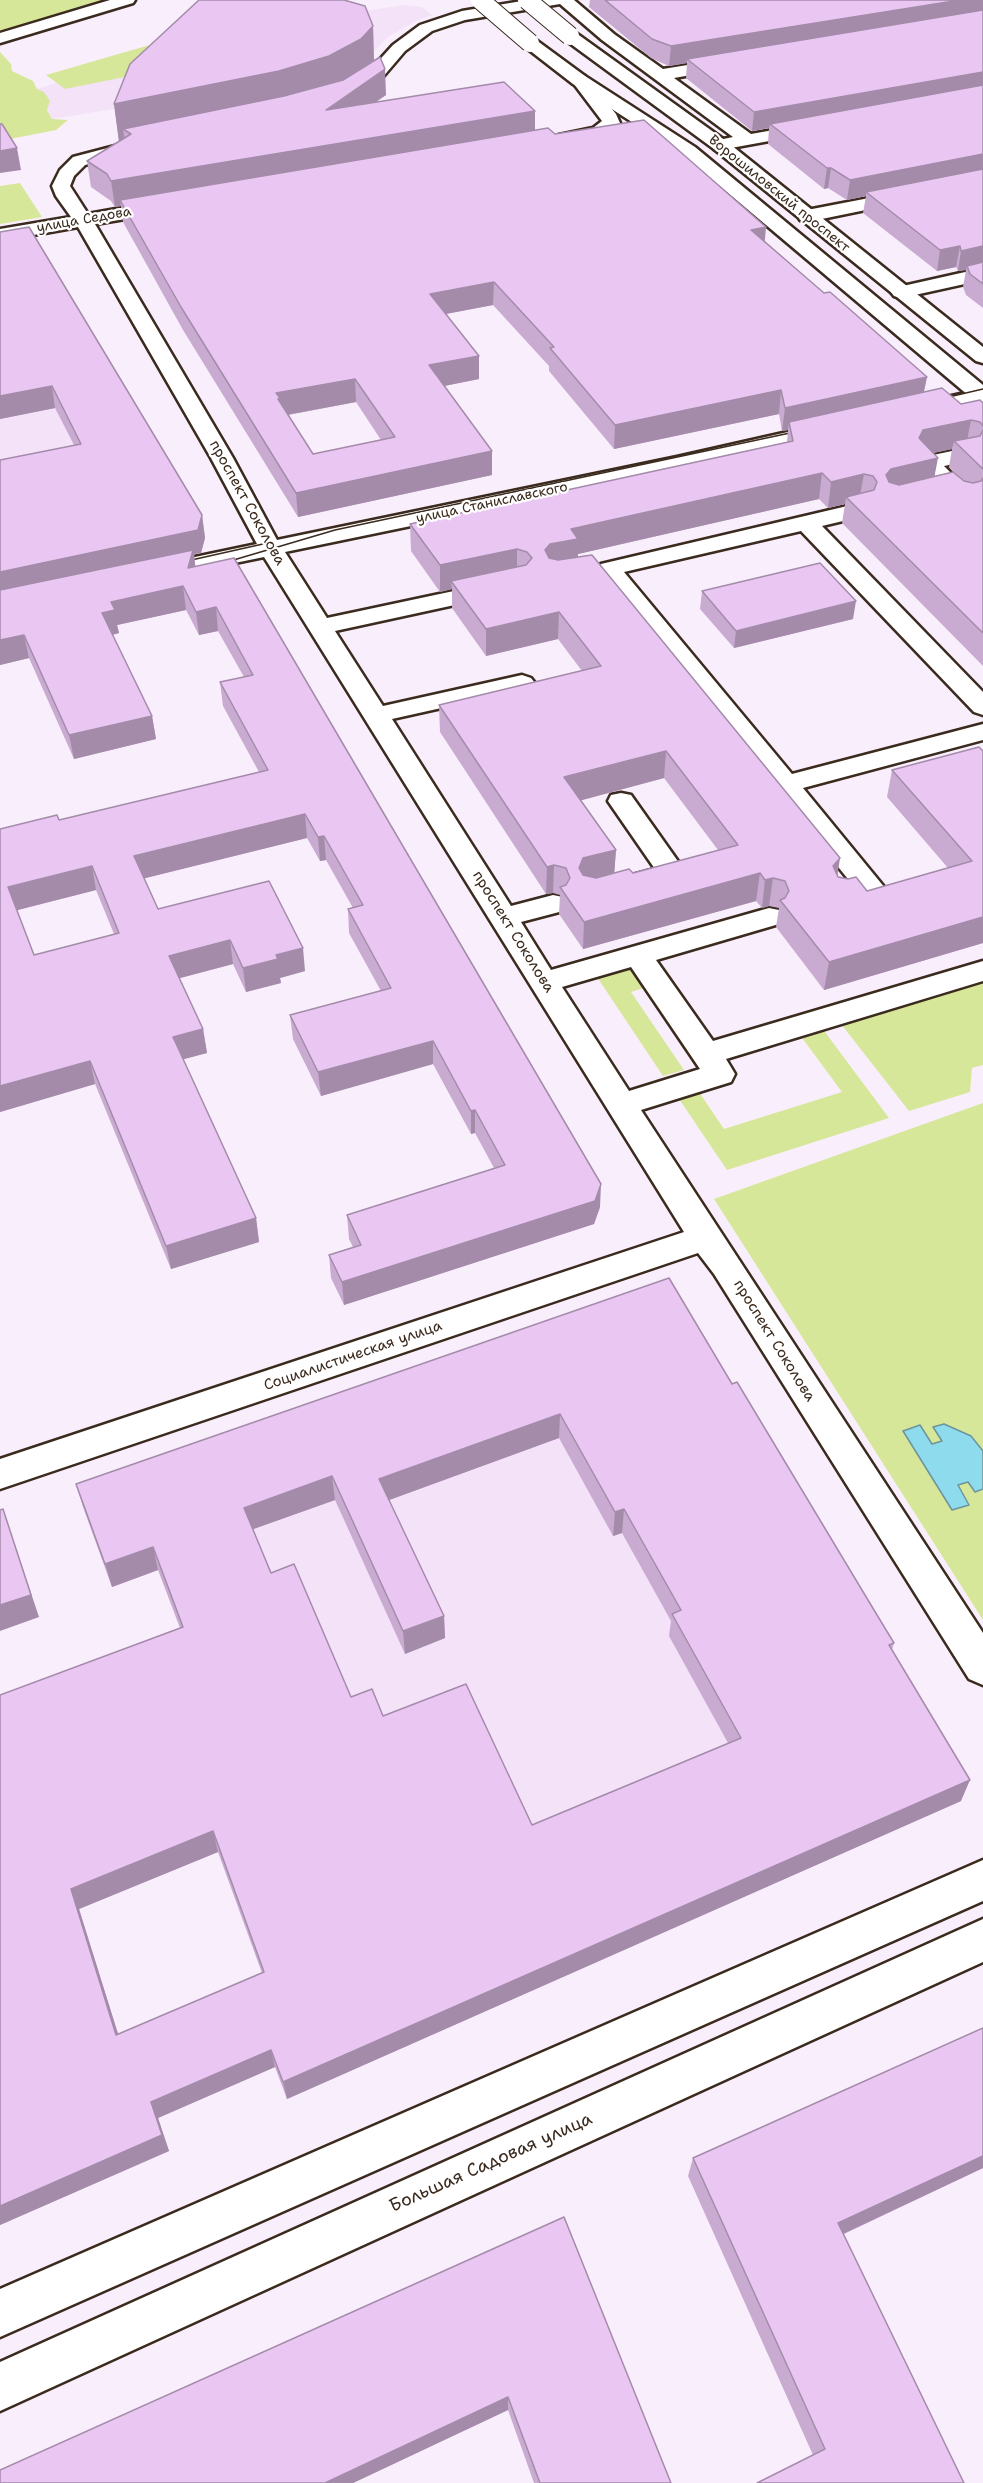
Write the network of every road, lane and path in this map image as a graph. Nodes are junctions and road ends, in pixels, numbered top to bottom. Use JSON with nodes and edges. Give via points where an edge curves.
{"nodes":[{"id":1,"x":127,"y":0,"type":"edge"},
{"id":2,"x":480,"y":0,"type":"edge"},
{"id":3,"x":527,"y":0,"type":"edge"},
{"id":4,"x":556,"y":0,"type":"edge"},
{"id":5,"x":566,"y":0,"type":"edge"},
{"id":6,"x":0,"y":38,"type":"edge"},
{"id":7,"x":751,"y":60,"type":"edge"},
{"id":8,"x":659,"y":75,"type":"junction"},
{"id":9,"x":579,"y":80,"type":"junction"},
{"id":10,"x":328,"y":102,"type":"edge"},
{"id":11,"x":825,"y":126,"type":"edge"},
{"id":12,"x":665,"y":135,"type":"junction"},
{"id":13,"x":563,"y":139,"type":"junction"},
{"id":14,"x":748,"y":140,"type":"junction"},
{"id":15,"x":153,"y":142,"type":"edge"},
{"id":16,"x":543,"y":142,"type":"edge"},
{"id":17,"x":720,"y":145,"type":"junction"},
{"id":18,"x":983,"y":181,"type":"edge"},
{"id":19,"x":184,"y":203,"type":"edge"},
{"id":20,"x":807,"y":216,"type":"junction"},
{"id":21,"x":82,"y":220,"type":"junction"},
{"id":22,"x":0,"y":235,"type":"edge"},
{"id":23,"x":983,"y":274,"type":"edge"},
{"id":24,"x":901,"y":292,"type":"junction"},
{"id":25,"x":983,"y":357,"type":"edge"},
{"id":26,"x":983,"y":395,"type":"edge"},
{"id":27,"x":899,"y":414,"type":"edge"},
{"id":28,"x":854,"y":424,"type":"edge"},
{"id":29,"x":966,"y":454,"type":"edge"},
{"id":30,"x":924,"y":495,"type":"edge"},
{"id":31,"x":860,"y":510,"type":"edge"},
{"id":32,"x":806,"y":523,"type":"junction"},
{"id":33,"x":272,"y":549,"type":"junction"},
{"id":34,"x":135,"y":577,"type":"edge"},
{"id":35,"x":517,"y":585,"type":"edge"},
{"id":36,"x":321,"y":627,"type":"junction"},
{"id":37,"x":522,"y":683,"type":"edge"},
{"id":38,"x":983,"y":706,"type":"edge"},
{"id":39,"x":376,"y":715,"type":"junction"},
{"id":40,"x":983,"y":732,"type":"edge"},
{"id":41,"x":786,"y":784,"type":"junction"},
{"id":42,"x":621,"y":801,"type":"dead end"},
{"id":43,"x":616,"y":888,"type":"edge"},
{"id":44,"x":844,"y":895,"type":"edge"},
{"id":45,"x":553,"y":904,"type":"dead end"},
{"id":46,"x":504,"y":917,"type":"junction"},
{"id":47,"x":769,"y":917,"type":"dead end"},
{"id":48,"x":638,"y":955,"type":"junction"},
{"id":49,"x":983,"y":971,"type":"edge"},
{"id":50,"x":544,"y":982,"type":"junction"},
{"id":51,"x":706,"y":1054,"type":"junction"},
{"id":52,"x":621,"y":1105,"type":"junction"},
{"id":53,"x":705,"y":1238,"type":"junction"},
{"id":54,"x":0,"y":1474,"type":"edge"},
{"id":55,"x":983,"y":1666,"type":"edge"},
{"id":56,"x":983,"y":1880,"type":"edge"},
{"id":57,"x":983,"y":1940,"type":"edge"},
{"id":58,"x":0,"y":2313,"type":"edge"},
{"id":59,"x":0,"y":2386,"type":"edge"}],
"edges":[{"from":1,"to":6,"type":"street"},
{"from":2,"to":9,"type":"street","bridge":true},
{"from":3,"to":17,"type":"street","name":"Ворошиловский проспект","bridge":true,"via":[[639,88]]},
{"from":4,"to":10,"type":"street","via":[[462,16],[426,28],[399,48],[369,81]]},
{"from":5,"to":8,"type":"street","name":"Ворошиловский проспект"},
{"from":7,"to":8,"type":"street"},
{"from":8,"to":14,"type":"street","name":"Ворошиловский проспект"},
{"from":9,"to":12,"type":"street","name":"Ворошиловский проспект"},
{"from":9,"to":13,"type":"street","via":[[611,123],[599,132]]},
{"from":11,"to":14,"type":"street"},
{"from":12,"to":13,"type":"street","via":[[629,129]]},
{"from":12,"to":26,"type":"street","name":"Ворошиловский проспект"},
{"from":13,"to":16,"type":"street"},
{"from":14,"to":17,"type":"street"},
{"from":15,"to":21,"type":"street","name":"проспект Соколова","via":[[80,161],[66,174],[61,186],[64,196]]},
{"from":17,"to":20,"type":"street","name":"Ворошиловский проспект"},
{"from":18,"to":20,"type":"street"},
{"from":19,"to":21,"type":"street","name":"улица Седова"},
{"from":20,"to":24,"type":"street","name":"Ворошиловский проспект"},
{"from":21,"to":22,"type":"street","name":"улица Седова"},
{"from":21,"to":33,"type":"street","name":"проспект Соколова"},
{"from":23,"to":24,"type":"street"},
{"from":24,"to":25,"type":"street","name":"Ворошиловский проспект"},
{"from":26,"to":27,"type":"street"},
{"from":28,"to":33,"type":"street","name":"улица Станиславского"},
{"from":29,"to":30,"type":"street","via":[[927,463],[960,494]]},
{"from":31,"to":32,"type":"street"},
{"from":32,"to":38,"type":"street"},
{"from":32,"to":41,"type":"street","via":[[599,570]]},
{"from":33,"to":34,"type":"street","name":"улица Станиславского"},
{"from":33,"to":36,"type":"street","name":"проспект Соколова"},
{"from":35,"to":36,"type":"street"},
{"from":36,"to":39,"type":"street","name":"проспект Соколова"},
{"from":37,"to":39,"type":"street"},
{"from":39,"to":46,"type":"street","name":"проспект Соколова"},
{"from":40,"to":41,"type":"street"},
{"from":41,"to":44,"type":"street","via":[[872,888]]},
{"from":42,"to":43,"type":"street","via":[[672,873]]},
{"from":45,"to":46,"type":"street"},
{"from":46,"to":50,"type":"street","name":"проспект Соколова"},
{"from":47,"to":48,"type":"street"},
{"from":48,"to":50,"type":"street"},
{"from":48,"to":51,"type":"street"},
{"from":49,"to":51,"type":"street"},
{"from":50,"to":52,"type":"street","name":"проспект Соколова"},
{"from":51,"to":52,"type":"street","via":[[720,1074]]},
{"from":52,"to":53,"type":"street","name":"проспект Соколова"},
{"from":53,"to":54,"type":"street","name":"Социалистическая улица"},
{"from":53,"to":55,"type":"street","name":"проспект Соколова"},
{"from":56,"to":58,"type":"street"},
{"from":57,"to":59,"type":"street","name":"Большая Садовая улица"}]}
